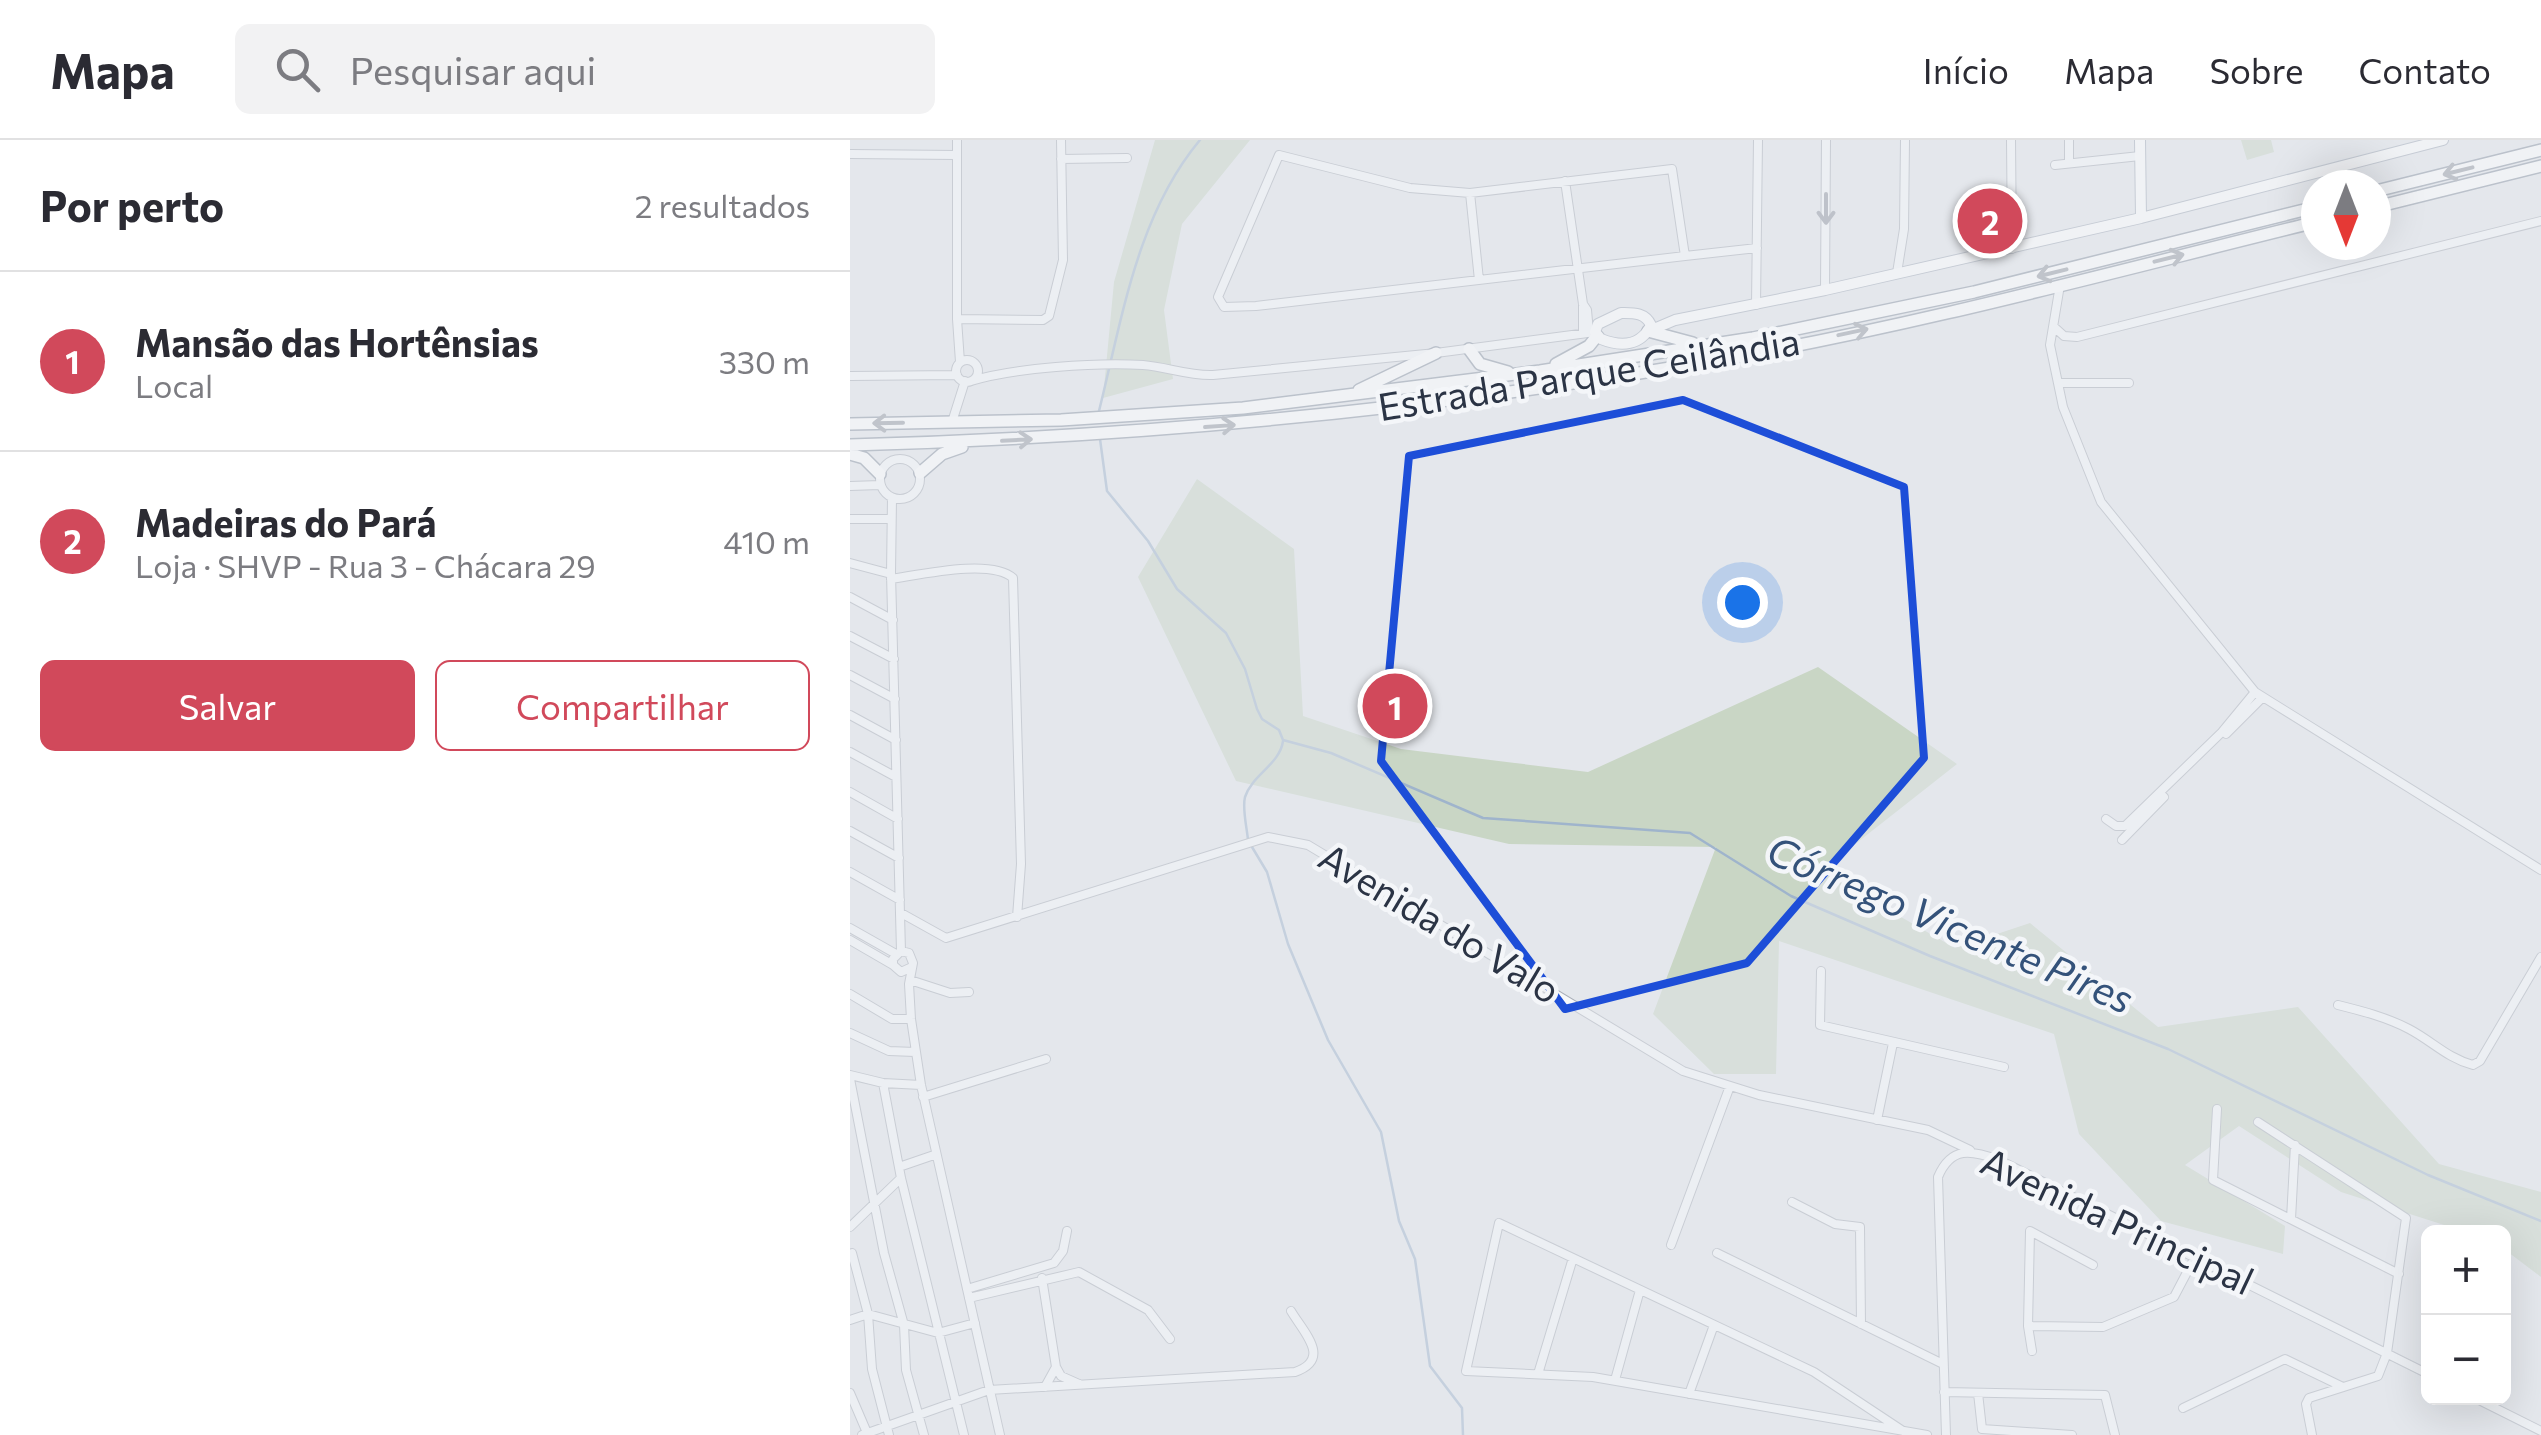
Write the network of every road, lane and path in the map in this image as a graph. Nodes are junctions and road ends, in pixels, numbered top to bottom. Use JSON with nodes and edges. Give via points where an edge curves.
{"nodes":[{"id":1,"x":957,"y":140,"type":"edge"},
{"id":2,"x":1061,"y":140,"type":"edge"},
{"id":3,"x":1758,"y":140,"type":"edge"},
{"id":4,"x":1826,"y":140,"type":"edge"},
{"id":5,"x":1905,"y":140,"type":"edge"},
{"id":6,"x":2011,"y":140,"type":"edge"},
{"id":7,"x":2069,"y":140,"type":"edge"},
{"id":8,"x":2444,"y":140,"type":"edge"},
{"id":9,"x":2140,"y":141,"type":"edge"},
{"id":10,"x":2541,"y":150,"type":"edge"},
{"id":11,"x":850,"y":154,"type":"edge"},
{"id":12,"x":957,"y":156,"type":"junction"},
{"id":13,"x":2140,"y":156,"type":"junction"},
{"id":14,"x":1127,"y":158,"type":"dead end"},
{"id":15,"x":1061,"y":159,"type":"junction"},
{"id":16,"x":2069,"y":163,"type":"junction"},
{"id":17,"x":2055,"y":165,"type":"dead end"},
{"id":18,"x":2541,"y":166,"type":"edge"},
{"id":19,"x":1565,"y":181,"type":"junction"},
{"id":20,"x":2391,"y":188,"type":"edge"},
{"id":21,"x":1470,"y":193,"type":"junction"},
{"id":22,"x":2391,"y":203,"type":"edge"},
{"id":23,"x":2301,"y":210,"type":"edge"},
{"id":24,"x":2141,"y":218,"type":"junction"},
{"id":25,"x":2541,"y":221,"type":"edge"},
{"id":26,"x":2301,"y":226,"type":"edge"},
{"id":27,"x":1757,"y":248,"type":"junction"},
{"id":28,"x":2012,"y":248,"type":"junction"},
{"id":29,"x":1685,"y":256,"type":"junction"},
{"id":30,"x":1578,"y":267,"type":"junction"},
{"id":31,"x":1898,"y":267,"type":"junction"},
{"id":32,"x":1479,"y":280,"type":"junction"},
{"id":33,"x":2060,"y":285,"type":"junction"},
{"id":34,"x":1825,"y":290,"type":"junction"},
{"id":35,"x":1756,"y":305,"type":"junction"},
{"id":36,"x":957,"y":320,"type":"junction"},
{"id":37,"x":1648,"y":327,"type":"junction"},
{"id":38,"x":2054,"y":327,"type":"junction"},
{"id":39,"x":1591,"y":333,"type":"junction"},
{"id":40,"x":959,"y":338,"type":"junction"},
{"id":41,"x":1707,"y":346,"type":"junction"},
{"id":42,"x":1469,"y":349,"type":"junction"},
{"id":43,"x":1436,"y":354,"type":"junction"},
{"id":44,"x":960,"y":362,"type":"junction"},
{"id":45,"x":972,"y":362,"type":"junction"},
{"id":46,"x":1534,"y":372,"type":"junction"},
{"id":47,"x":996,"y":373,"type":"junction"},
{"id":48,"x":850,"y":376,"type":"edge"},
{"id":49,"x":964,"y":379,"type":"junction"},
{"id":50,"x":2058,"y":382,"type":"junction"},
{"id":51,"x":2129,"y":383,"type":"dead end"},
{"id":52,"x":1346,"y":396,"type":"junction"},
{"id":53,"x":952,"y":422,"type":"junction"},
{"id":54,"x":850,"y":424,"type":"edge"},
{"id":55,"x":984,"y":442,"type":"junction"},
{"id":56,"x":850,"y":445,"type":"edge"},
{"id":57,"x":850,"y":454,"type":"edge"},
{"id":58,"x":920,"y":473,"type":"junction"},
{"id":59,"x":880,"y":479,"type":"junction"},
{"id":60,"x":850,"y":486,"type":"edge"},
{"id":61,"x":892,"y":498,"type":"junction"},
{"id":62,"x":890,"y":519,"type":"junction"},
{"id":63,"x":850,"y":520,"type":"edge"},
{"id":64,"x":850,"y":563,"type":"edge"},
{"id":65,"x":891,"y":576,"type":"junction"},
{"id":66,"x":850,"y":597,"type":"edge"},
{"id":67,"x":892,"y":620,"type":"junction"},
{"id":68,"x":850,"y":636,"type":"edge"},
{"id":69,"x":894,"y":660,"type":"junction"},
{"id":70,"x":850,"y":675,"type":"edge"},
{"id":71,"x":2259,"y":695,"type":"junction"},
{"id":72,"x":895,"y":700,"type":"junction"},
{"id":73,"x":850,"y":715,"type":"edge"},
{"id":74,"x":896,"y":740,"type":"junction"},
{"id":75,"x":850,"y":752,"type":"edge"},
{"id":76,"x":896,"y":777,"type":"junction"},
{"id":77,"x":850,"y":792,"type":"edge"},
{"id":78,"x":898,"y":818,"type":"junction"},
{"id":79,"x":2106,"y":818,"type":"dead end"},
{"id":80,"x":850,"y":832,"type":"edge"},
{"id":81,"x":2122,"y":840,"type":"dead end"},
{"id":82,"x":899,"y":858,"type":"junction"},
{"id":83,"x":2541,"y":870,"type":"edge"},
{"id":84,"x":850,"y":872,"type":"edge"},
{"id":85,"x":900,"y":900,"type":"junction"},
{"id":86,"x":901,"y":913,"type":"junction"},
{"id":87,"x":1017,"y":917,"type":"junction"},
{"id":88,"x":850,"y":928,"type":"edge"},
{"id":89,"x":850,"y":940,"type":"edge"},
{"id":90,"x":902,"y":953,"type":"junction"},
{"id":91,"x":2541,"y":956,"type":"edge"},
{"id":92,"x":912,"y":967,"type":"junction"},
{"id":93,"x":897,"y":968,"type":"junction"},
{"id":94,"x":1822,"y":972,"type":"dead end"},
{"id":95,"x":909,"y":982,"type":"junction"},
{"id":96,"x":968,"y":992,"type":"dead end"},
{"id":97,"x":850,"y":994,"type":"edge"},
{"id":98,"x":2338,"y":1004,"type":"dead end"},
{"id":99,"x":911,"y":1020,"type":"junction"},
{"id":100,"x":850,"y":1033,"type":"edge"},
{"id":101,"x":1893,"y":1043,"type":"junction"},
{"id":102,"x":916,"y":1052,"type":"junction"},
{"id":103,"x":1046,"y":1059,"type":"dead end"},
{"id":104,"x":2004,"y":1067,"type":"dead end"},
{"id":105,"x":850,"y":1077,"type":"edge"},
{"id":106,"x":883,"y":1083,"type":"junction"},
{"id":107,"x":921,"y":1085,"type":"junction"},
{"id":108,"x":1730,"y":1086,"type":"junction"},
{"id":109,"x":923,"y":1098,"type":"junction"},
{"id":110,"x":2217,"y":1109,"type":"dead end"},
{"id":111,"x":1876,"y":1120,"type":"junction"},
{"id":112,"x":2258,"y":1122,"type":"dead end"},
{"id":113,"x":2295,"y":1145,"type":"junction"},
{"id":114,"x":1970,"y":1150,"type":"junction"},
{"id":115,"x":934,"y":1155,"type":"junction"},
{"id":116,"x":899,"y":1166,"type":"junction"},
{"id":117,"x":901,"y":1178,"type":"junction"},
{"id":118,"x":1792,"y":1202,"type":"dead end"},
{"id":119,"x":874,"y":1204,"type":"junction"},
{"id":120,"x":2291,"y":1220,"type":"junction"},
{"id":121,"x":850,"y":1227,"type":"edge"},
{"id":122,"x":1067,"y":1231,"type":"dead end"},
{"id":123,"x":1671,"y":1245,"type":"dead end"},
{"id":124,"x":852,"y":1253,"type":"edge"},
{"id":125,"x":1717,"y":1253,"type":"dead end"},
{"id":126,"x":1573,"y":1258,"type":"junction"},
{"id":127,"x":2195,"y":1258,"type":"junction"},
{"id":128,"x":2093,"y":1265,"type":"dead end"},
{"id":129,"x":2399,"y":1274,"type":"junction"},
{"id":130,"x":1042,"y":1278,"type":"junction"},
{"id":131,"x":1640,"y":1290,"type":"junction"},
{"id":132,"x":968,"y":1294,"type":"junction"},
{"id":133,"x":1291,"y":1311,"type":"dead end"},
{"id":134,"x":868,"y":1314,"type":"junction"},
{"id":135,"x":850,"y":1320,"type":"edge"},
{"id":136,"x":975,"y":1322,"type":"junction"},
{"id":137,"x":1714,"y":1324,"type":"junction"},
{"id":138,"x":1861,"y":1324,"type":"junction"},
{"id":139,"x":904,"y":1325,"type":"junction"},
{"id":140,"x":2028,"y":1326,"type":"junction"},
{"id":141,"x":938,"y":1332,"type":"junction"},
{"id":142,"x":1170,"y":1339,"type":"dead end"},
{"id":143,"x":2032,"y":1351,"type":"dead end"},
{"id":144,"x":2387,"y":1354,"type":"junction"},
{"id":145,"x":1943,"y":1364,"type":"junction"},
{"id":146,"x":1056,"y":1367,"type":"junction"},
{"id":147,"x":2421,"y":1371,"type":"edge"},
{"id":148,"x":1538,"y":1374,"type":"junction"},
{"id":149,"x":1615,"y":1380,"type":"junction"},
{"id":150,"x":1079,"y":1384,"type":"junction"},
{"id":151,"x":1045,"y":1387,"type":"junction"},
{"id":152,"x":2343,"y":1388,"type":"junction"},
{"id":153,"x":990,"y":1390,"type":"junction"},
{"id":154,"x":850,"y":1392,"type":"edge"},
{"id":155,"x":1944,"y":1392,"type":"junction"},
{"id":156,"x":1978,"y":1393,"type":"junction"},
{"id":157,"x":1688,"y":1394,"type":"junction"},
{"id":158,"x":956,"y":1401,"type":"junction"},
{"id":159,"x":2490,"y":1405,"type":"edge"},
{"id":160,"x":2183,"y":1408,"type":"dead end"},
{"id":161,"x":919,"y":1414,"type":"junction"},
{"id":162,"x":2540,"y":1429,"type":"edge"},
{"id":163,"x":888,"y":1430,"type":"edge"},
{"id":164,"x":1903,"y":1431,"type":"junction"},
{"id":165,"x":866,"y":1434,"type":"edge"},
{"id":166,"x":924,"y":1435,"type":"edge"},
{"id":167,"x":964,"y":1435,"type":"edge"},
{"id":168,"x":1000,"y":1435,"type":"edge"},
{"id":169,"x":1926,"y":1435,"type":"edge"},
{"id":170,"x":1946,"y":1435,"type":"edge"},
{"id":171,"x":2072,"y":1435,"type":"edge"},
{"id":172,"x":2115,"y":1435,"type":"edge"},
{"id":173,"x":2312,"y":1435,"type":"edge"}],
"edges":[{"from":1,"to":12,"type":"street"},
{"from":2,"to":15,"type":"street"},
{"from":3,"to":27,"type":"street"},
{"from":4,"to":34,"type":"street","one_way":true},
{"from":5,"to":31,"type":"street"},
{"from":6,"to":28,"type":"street"},
{"from":7,"to":16,"type":"street"},
{"from":8,"to":24,"type":"main road"},
{"from":9,"to":13,"type":"main road"},
{"from":10,"to":20,"type":"highway","one_way":true},
{"from":11,"to":12,"type":"street"},
{"from":12,"to":36,"type":"street"},
{"from":13,"to":16,"type":"street"},
{"from":13,"to":24,"type":"main road"},
{"from":14,"to":15,"type":"street"},
{"from":15,"to":36,"type":"street","via":[[1063,260],[1049,316]]},
{"from":16,"to":17,"type":"street"},
{"from":18,"to":22,"type":"highway"},
{"from":19,"to":21,"type":"street"},
{"from":19,"to":29,"type":"street","via":[[1672,169]]},
{"from":19,"to":30,"type":"street"},
{"from":21,"to":32,"type":"street"},
{"from":21,"to":32,"type":"street","via":[[1410,188],[1280,155],[1218,301],[1224,307],[1256,306]]},
{"from":23,"to":41,"type":"highway","name":"Estrada Parque Ceilândia","one_way":true,"via":[[1974,292]]},
{"from":24,"to":28,"type":"main road"},
{"from":25,"to":38,"type":"street","via":[[2077,337]]},
{"from":33,"to":26,"type":"highway","name":"Estrada Parque Ceilândia","one_way":true},
{"from":27,"to":29,"type":"street"},
{"from":27,"to":35,"type":"street"},
{"from":28,"to":31,"type":"main road"},
{"from":29,"to":30,"type":"street"},
{"from":30,"to":32,"type":"street"},
{"from":30,"to":39,"type":"street"},
{"from":31,"to":34,"type":"main road"},
{"from":33,"to":38,"type":"street"},
{"from":55,"to":33,"type":"highway","name":"Estrada Parque Ceilândia","one_way":true,"via":[[1266,423],[1436,402],[1712,361]]},
{"from":34,"to":35,"type":"main road"},
{"from":35,"to":37,"type":"main road"},
{"from":36,"to":40,"type":"street"},
{"from":37,"to":39,"type":"main road","via":[[1626,344]]},
{"from":37,"to":39,"type":"main road","via":[[1638,314],[1621,313]]},
{"from":37,"to":41,"type":"highway"},
{"from":38,"to":50,"type":"street","via":[[2050,345]]},
{"from":39,"to":42,"type":"street"},
{"from":39,"to":46,"type":"highway","via":[[1578,353]]},
{"from":40,"to":44,"type":"street"},
{"from":40,"to":45,"type":"street"},
{"from":41,"to":46,"type":"highway","name":"Estrada Parque Ceilândia"},
{"from":42,"to":43,"type":"street"},
{"from":42,"to":46,"type":"highway","via":[[1498,372]]},
{"from":43,"to":47,"type":"street","via":[[1199,376],[1134,365]]},
{"from":43,"to":52,"type":"highway"},
{"from":44,"to":45,"type":"street"},
{"from":44,"to":49,"type":"street","via":[[956,368]]},
{"from":45,"to":47,"type":"street"},
{"from":45,"to":49,"type":"street","via":[[977,374]]},
{"from":46,"to":52,"type":"highway","name":"Estrada Parque Ceilândia"},
{"from":47,"to":49,"type":"street"},
{"from":48,"to":49,"type":"street"},
{"from":49,"to":53,"type":"street"},
{"from":50,"to":51,"type":"street"},
{"from":50,"to":71,"type":"street","via":[[2101,502]]},
{"from":52,"to":53,"type":"highway","name":"Estrada Parque Ceilândia","via":[[1242,408]]},
{"from":53,"to":54,"type":"highway","name":"Estrada Parque Ceilândia","one_way":true},
{"from":55,"to":56,"type":"highway","name":"Estrada Parque Ceilândia"},
{"from":55,"to":58,"type":"highway","via":[[942,454]]},
{"from":57,"to":59,"type":"highway","via":[[864,458]]},
{"from":58,"to":59,"type":"street","via":[[900,458],[887,462]]},
{"from":58,"to":61,"type":"street","via":[[911,496]]},
{"from":59,"to":60,"type":"street"},
{"from":59,"to":61,"type":"street"},
{"from":61,"to":62,"type":"street"},
{"from":62,"to":63,"type":"street"},
{"from":62,"to":65,"type":"street"},
{"from":64,"to":65,"type":"street"},
{"from":65,"to":67,"type":"street"},
{"from":65,"to":87,"type":"street","via":[[998,570],[1013,578]]},
{"from":66,"to":67,"type":"street"},
{"from":67,"to":69,"type":"street"},
{"from":68,"to":69,"type":"street"},
{"from":69,"to":72,"type":"street"},
{"from":70,"to":72,"type":"street"},
{"from":71,"to":79,"type":"street","via":[[2125,826]]},
{"from":71,"to":81,"type":"street"},
{"from":71,"to":83,"type":"street"},
{"from":72,"to":74,"type":"street"},
{"from":73,"to":74,"type":"street"},
{"from":74,"to":76,"type":"street"},
{"from":75,"to":76,"type":"street"},
{"from":76,"to":78,"type":"street"},
{"from":77,"to":78,"type":"street"},
{"from":78,"to":82,"type":"street"},
{"from":80,"to":82,"type":"street"},
{"from":82,"to":85,"type":"street"},
{"from":84,"to":85,"type":"street"},
{"from":85,"to":86,"type":"street"},
{"from":86,"to":87,"type":"street","name":"Avenida do Valo","via":[[946,938]]},
{"from":86,"to":90,"type":"street"},
{"from":87,"to":108,"type":"street","name":"Avenida do Valo","via":[[1268,837],[1308,845],[1683,1071]]},
{"from":88,"to":90,"type":"street"},
{"from":89,"to":93,"type":"street"},
{"from":90,"to":92,"type":"street"},
{"from":90,"to":93,"type":"street"},
{"from":91,"to":98,"type":"street","via":[[2473,1064],[2452,1060],[2409,1029]]},
{"from":92,"to":93,"type":"street"},
{"from":92,"to":95,"type":"street"},
{"from":93,"to":95,"type":"street"},
{"from":94,"to":101,"type":"street","via":[[1820,1025]]},
{"from":95,"to":96,"type":"street"},
{"from":95,"to":99,"type":"street"},
{"from":97,"to":99,"type":"street","via":[[892,1019]]},
{"from":99,"to":102,"type":"street"},
{"from":100,"to":102,"type":"street","via":[[890,1051]]},
{"from":101,"to":104,"type":"street"},
{"from":101,"to":111,"type":"street"},
{"from":102,"to":107,"type":"street"},
{"from":103,"to":109,"type":"street"},
{"from":105,"to":106,"type":"street"},
{"from":105,"to":119,"type":"street"},
{"from":106,"to":107,"type":"street"},
{"from":106,"to":116,"type":"street"},
{"from":107,"to":109,"type":"street"},
{"from":108,"to":111,"type":"street","name":"Avenida do Valo"},
{"from":108,"to":123,"type":"street"},
{"from":109,"to":115,"type":"street"},
{"from":110,"to":120,"type":"street","via":[[2213,1180]]},
{"from":111,"to":114,"type":"street","name":"Avenida do Valo","via":[[1928,1130]]},
{"from":112,"to":113,"type":"street"},
{"from":113,"to":120,"type":"street"},
{"from":113,"to":129,"type":"street","via":[[2403,1215]]},
{"from":114,"to":127,"type":"street","name":"Avenida Principal"},
{"from":114,"to":145,"type":"street","name":"Avenida Principal","via":[[1952,1156],[1938,1177]]},
{"from":115,"to":116,"type":"street"},
{"from":115,"to":132,"type":"street"},
{"from":116,"to":117,"type":"street"},
{"from":117,"to":119,"type":"street"},
{"from":117,"to":141,"type":"street"},
{"from":118,"to":138,"type":"street","via":[[1836,1224],[1860,1227]]},
{"from":119,"to":121,"type":"street"},
{"from":119,"to":139,"type":"street"},
{"from":120,"to":129,"type":"street"},
{"from":122,"to":132,"type":"street","via":[[1054,1263]]},
{"from":124,"to":134,"type":"street"},
{"from":125,"to":138,"type":"street"},
{"from":126,"to":131,"type":"street"},
{"from":126,"to":148,"type":"street"},
{"from":126,"to":148,"type":"street","via":[[1498,1223],[1466,1371]]},
{"from":127,"to":140,"type":"street","via":[[2174,1297],[2104,1327]]},
{"from":127,"to":144,"type":"street","name":"Avenida Principal"},
{"from":128,"to":140,"type":"street","via":[[2030,1231]]},
{"from":129,"to":144,"type":"street"},
{"from":130,"to":132,"type":"street"},
{"from":130,"to":142,"type":"street","via":[[1079,1272],[1099,1281],[1148,1310]]},
{"from":130,"to":146,"type":"street"},
{"from":131,"to":137,"type":"street"},
{"from":131,"to":149,"type":"street"},
{"from":132,"to":136,"type":"street"},
{"from":133,"to":150,"type":"street","via":[[1314,1361],[1295,1372]]},
{"from":134,"to":135,"type":"street"},
{"from":134,"to":139,"type":"street"},
{"from":134,"to":163,"type":"street","via":[[872,1369]]},
{"from":136,"to":141,"type":"street"},
{"from":136,"to":153,"type":"street"},
{"from":137,"to":157,"type":"street"},
{"from":137,"to":164,"type":"street","via":[[1814,1372]]},
{"from":138,"to":145,"type":"street"},
{"from":139,"to":141,"type":"street"},
{"from":139,"to":161,"type":"street","via":[[906,1370]]},
{"from":140,"to":143,"type":"street"},
{"from":141,"to":158,"type":"street"},
{"from":144,"to":147,"type":"street","name":"Avenida Principal"},
{"from":144,"to":152,"type":"street","via":[[2378,1376]]},
{"from":145,"to":155,"type":"street","name":"Avenida Principal"},
{"from":146,"to":150,"type":"street"},
{"from":146,"to":151,"type":"street"},
{"from":148,"to":149,"type":"street"},
{"from":149,"to":157,"type":"street"},
{"from":150,"to":151,"type":"street"},
{"from":151,"to":153,"type":"street"},
{"from":152,"to":160,"type":"street","via":[[2285,1360]]},
{"from":152,"to":173,"type":"street","via":[[2309,1398]]},
{"from":153,"to":158,"type":"street"},
{"from":153,"to":168,"type":"street"},
{"from":154,"to":165,"type":"street"},
{"from":155,"to":156,"type":"street"},
{"from":155,"to":170,"type":"street","name":"Avenida Principal"},
{"from":156,"to":171,"type":"street","via":[[1982,1429]]},
{"from":156,"to":172,"type":"street","via":[[2106,1394]]},
{"from":157,"to":164,"type":"street"},
{"from":158,"to":161,"type":"street"},
{"from":158,"to":167,"type":"street"},
{"from":159,"to":162,"type":"street"},
{"from":161,"to":163,"type":"street"},
{"from":161,"to":166,"type":"street"},
{"from":163,"to":165,"type":"street"},
{"from":164,"to":169,"type":"street"}]}
